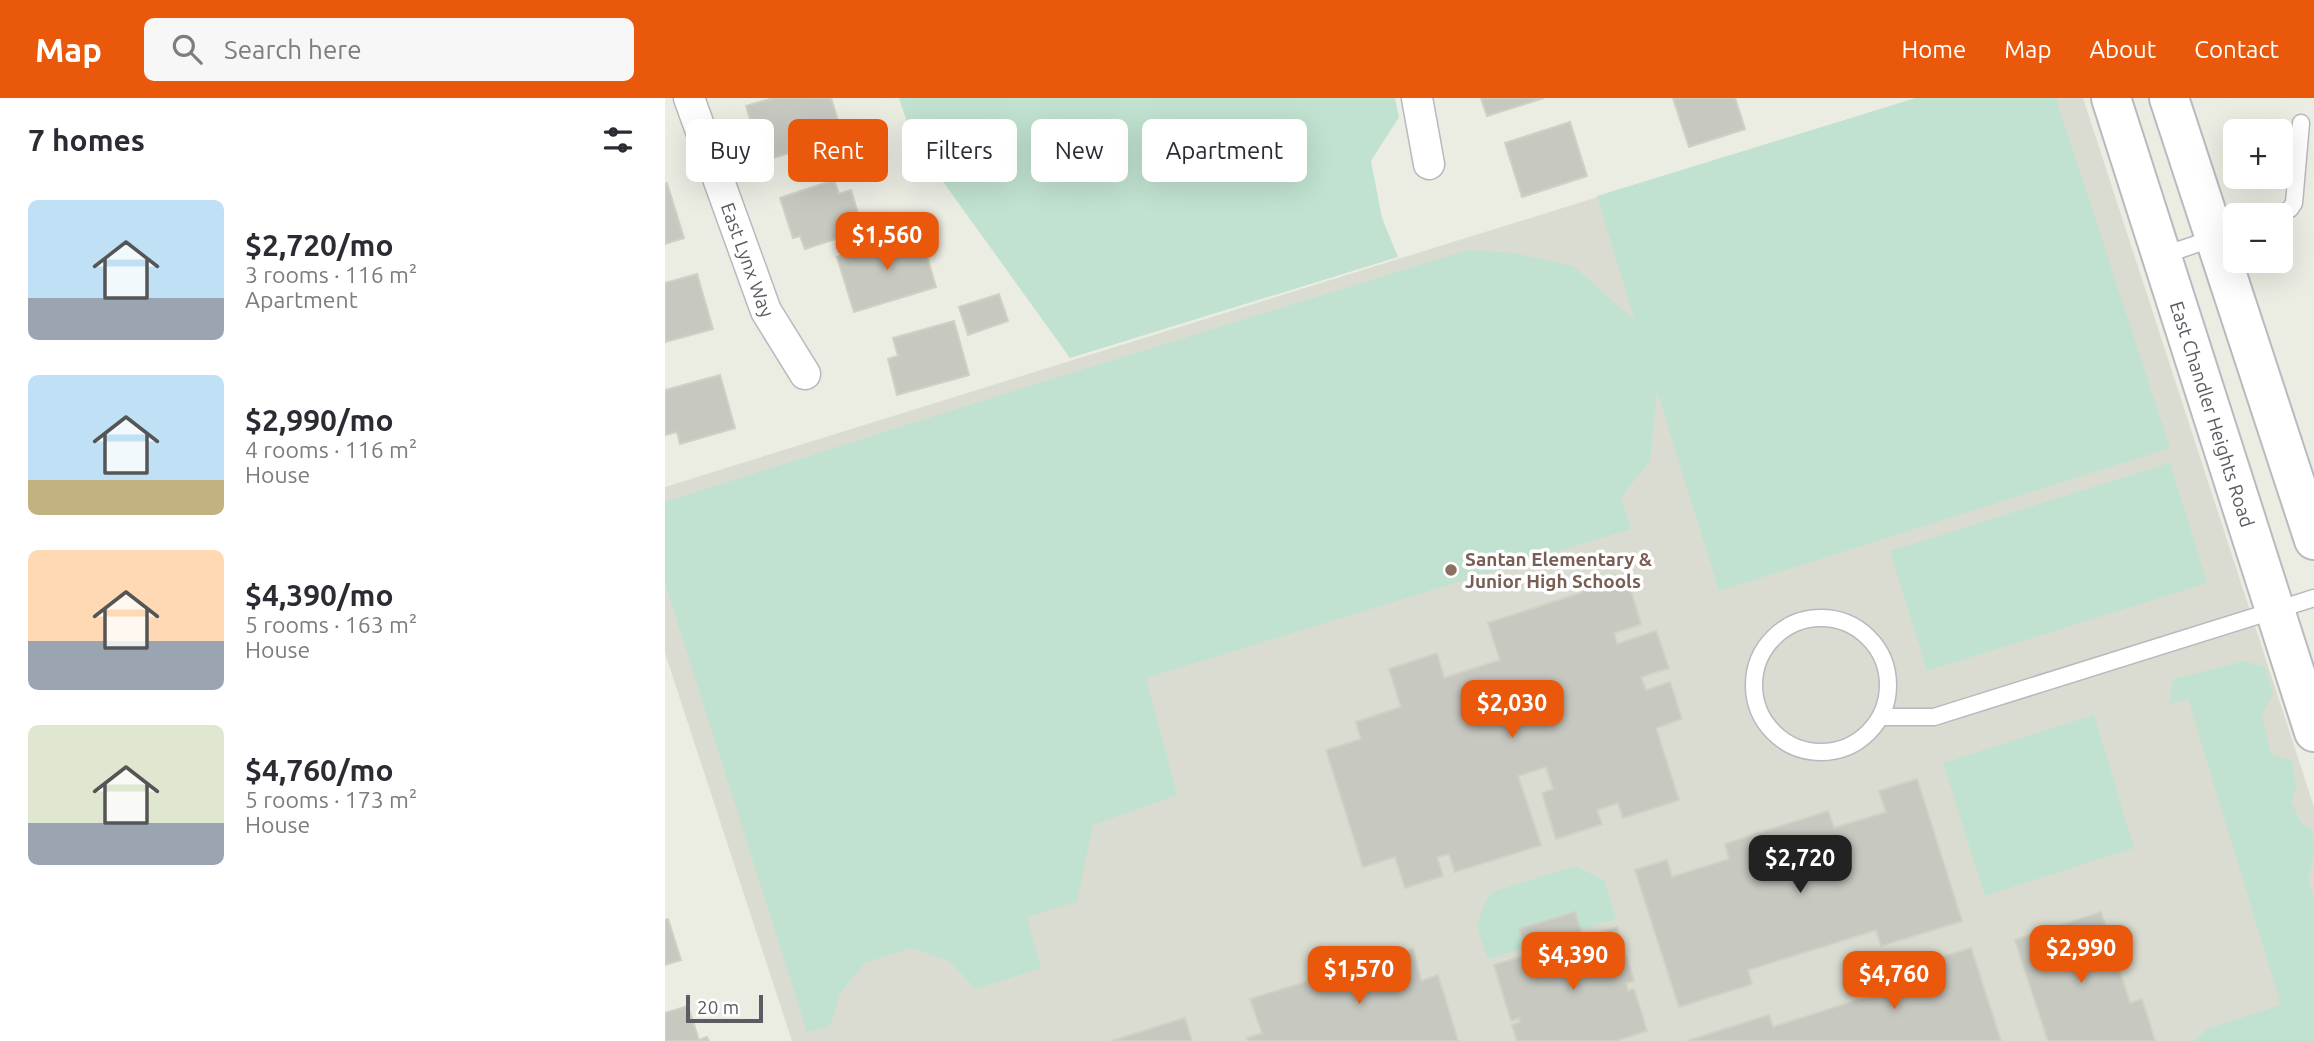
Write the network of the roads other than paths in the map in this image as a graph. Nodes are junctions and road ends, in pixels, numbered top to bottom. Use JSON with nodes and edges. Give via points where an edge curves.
{"nodes":[{"id":1,"x":683,"y":98,"type":"edge"},
{"id":2,"x":689,"y":98,"type":"edge"},
{"id":3,"x":1417,"y":98,"type":"edge"},
{"id":4,"x":2112,"y":98,"type":"edge"},
{"id":5,"x":2169,"y":98,"type":"edge"},
{"id":6,"x":665,"y":105,"type":"edge"},
{"id":7,"x":2301,"y":122,"type":"dead end"},
{"id":8,"x":1429,"y":164,"type":"dead end"},
{"id":9,"x":2293,"y":204,"type":"edge"},
{"id":10,"x":2223,"y":229,"type":"edge"},
{"id":11,"x":2223,"y":235,"type":"edge"},
{"id":12,"x":2161,"y":256,"type":"junction"},
{"id":13,"x":2236,"y":273,"type":"edge"},
{"id":14,"x":805,"y":374,"type":"dead end"},
{"id":15,"x":2314,"y":540,"type":"edge"},
{"id":16,"x":2314,"y":598,"type":"edge"},
{"id":17,"x":2275,"y":611,"type":"junction"},
{"id":18,"x":1881,"y":717,"type":"junction"},
{"id":19,"x":2314,"y":732,"type":"edge"}],
"edges":[{"from":1,"to":6,"type":"street"},
{"from":2,"to":14,"type":"street","name":"East Lynx Way","via":[[766,311]]},
{"from":3,"to":8,"type":"street"},
{"from":4,"to":12,"type":"main road","name":"East Chandler Heights Road"},
{"from":5,"to":10,"type":"main road"},
{"from":7,"to":9,"type":"lane"},
{"from":11,"to":12,"type":"lane"},
{"from":12,"to":17,"type":"main road","name":"East Chandler Heights Road"},
{"from":13,"to":15,"type":"main road"},
{"from":16,"to":17,"type":"lane"},
{"from":17,"to":18,"type":"lane","via":[[1934,718]]},
{"from":17,"to":19,"type":"main road","name":"East Chandler Heights Road"},
{"from":18,"to":18,"type":"lane","via":[[1888,696],[1888,674],[1881,653],[1868,636],[1849,624],[1828,618],[1786,627],[1770,641],[1759,660],[1754,682],[1757,705],[1767,726],[1784,741],[1827,753],[1868,735]]}]}
